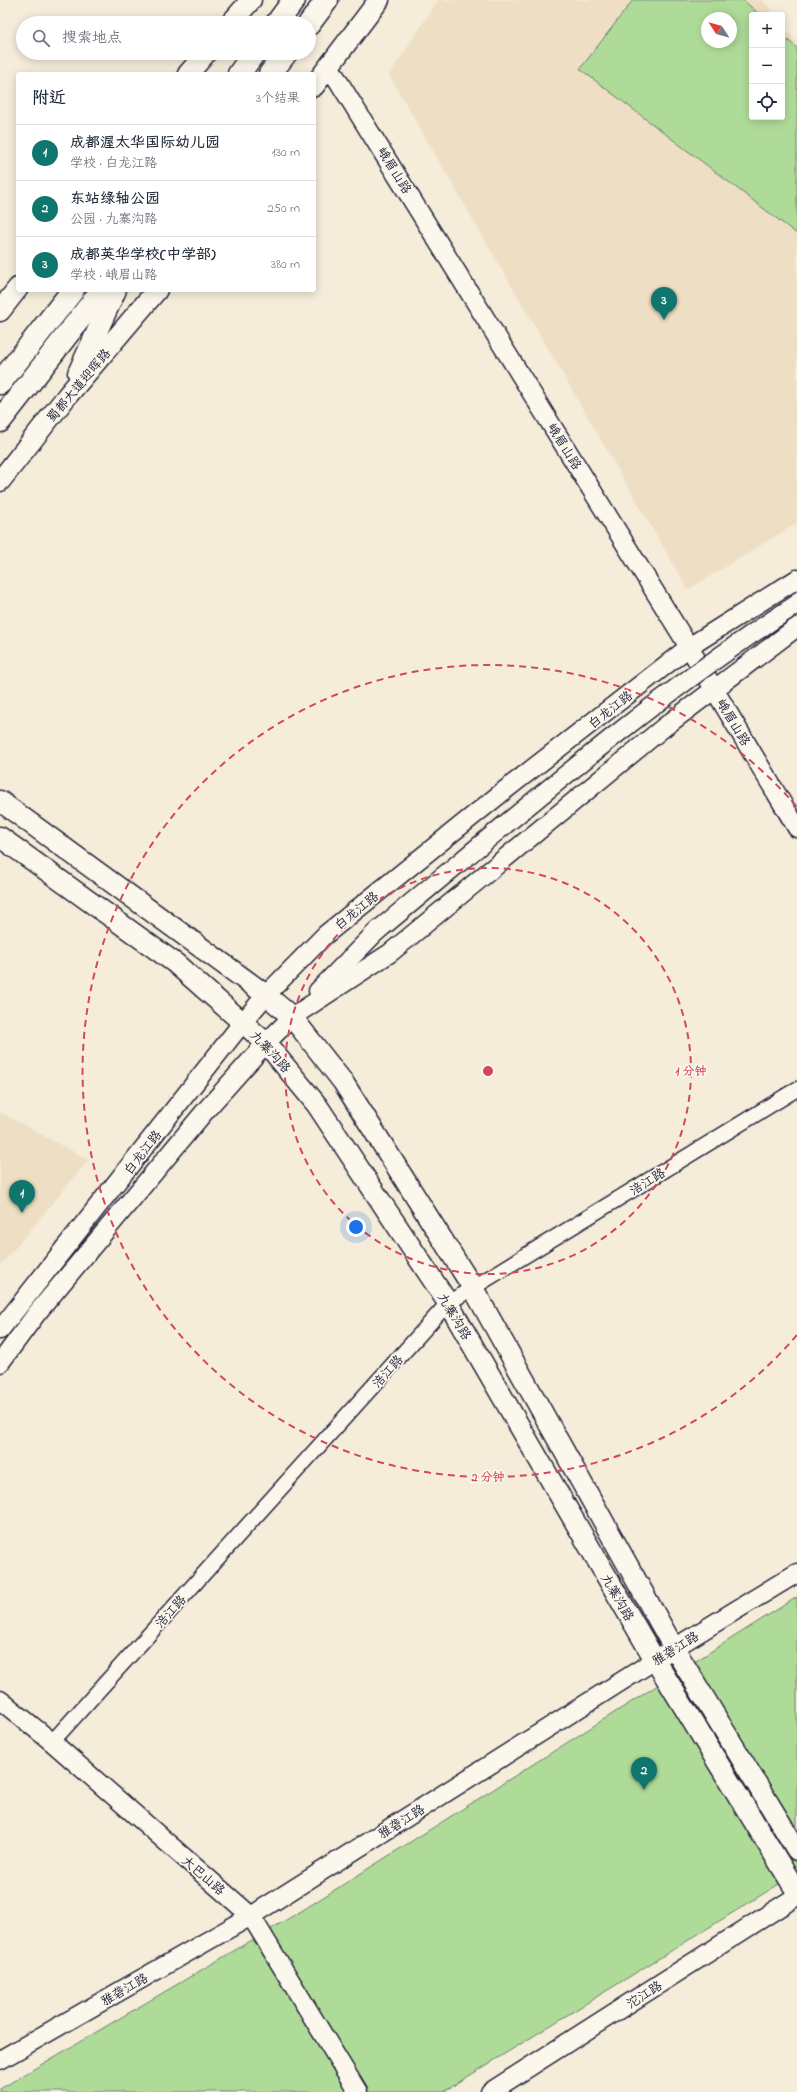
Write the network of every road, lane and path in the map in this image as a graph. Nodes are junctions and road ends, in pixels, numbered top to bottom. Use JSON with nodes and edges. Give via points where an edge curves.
{"nodes":[{"id":1,"x":251,"y":0,"type":"edge"},
{"id":2,"x":294,"y":0,"type":"edge"},
{"id":3,"x":327,"y":0,"type":"edge"},
{"id":4,"x":379,"y":0,"type":"edge"},
{"id":5,"x":237,"y":16,"type":"edge"},
{"id":6,"x":282,"y":16,"type":"edge"},
{"id":7,"x":315,"y":16,"type":"edge"},
{"id":8,"x":200,"y":60,"type":"edge"},
{"id":9,"x":249,"y":60,"type":"edge"},
{"id":10,"x":281,"y":60,"type":"edge"},
{"id":11,"x":329,"y":66,"type":"junction"},
{"id":12,"x":190,"y":72,"type":"edge"},
{"id":13,"x":240,"y":72,"type":"edge"},
{"id":14,"x":272,"y":72,"type":"edge"},
{"id":15,"x":316,"y":83,"type":"edge"},
{"id":16,"x":16,"y":291,"type":"edge"},
{"id":17,"x":71,"y":292,"type":"edge"},
{"id":18,"x":100,"y":292,"type":"edge"},
{"id":19,"x":115,"y":292,"type":"edge"},
{"id":20,"x":155,"y":292,"type":"edge"},
{"id":21,"x":0,"y":311,"type":"edge"},
{"id":22,"x":7,"y":371,"type":"edge"},
{"id":23,"x":0,"y":383,"type":"edge"},
{"id":24,"x":67,"y":396,"type":"junction"},
{"id":25,"x":0,"y":421,"type":"edge"},
{"id":26,"x":0,"y":481,"type":"edge"},
{"id":27,"x":797,"y":579,"type":"edge"},
{"id":28,"x":797,"y":604,"type":"edge"},
{"id":29,"x":797,"y":628,"type":"edge"},
{"id":30,"x":689,"y":648,"type":"junction"},
{"id":31,"x":714,"y":689,"type":"junction"},
{"id":32,"x":0,"y":801,"type":"edge"},
{"id":33,"x":797,"y":828,"type":"edge"},
{"id":34,"x":0,"y":837,"type":"edge"},
{"id":35,"x":266,"y":995,"type":"junction"},
{"id":36,"x":292,"y":1017,"type":"junction"},
{"id":37,"x":243,"y":1022,"type":"junction"},
{"id":38,"x":266,"y":1043,"type":"junction"},
{"id":39,"x":797,"y":1089,"type":"edge"},
{"id":40,"x":473,"y":1288,"type":"junction"},
{"id":41,"x":448,"y":1303,"type":"junction"},
{"id":42,"x":0,"y":1330,"type":"edge"},
{"id":43,"x":0,"y":1363,"type":"edge"},
{"id":44,"x":797,"y":1573,"type":"edge"},
{"id":45,"x":674,"y":1648,"type":"junction"},
{"id":46,"x":655,"y":1660,"type":"junction"},
{"id":47,"x":0,"y":1700,"type":"edge"},
{"id":48,"x":52,"y":1742,"type":"junction"},
{"id":49,"x":797,"y":1850,"type":"edge"},
{"id":50,"x":797,"y":1892,"type":"edge"},
{"id":51,"x":797,"y":1896,"type":"edge"},
{"id":52,"x":251,"y":1916,"type":"junction"},
{"id":53,"x":0,"y":2060,"type":"edge"},
{"id":54,"x":358,"y":2092,"type":"edge"},
{"id":55,"x":490,"y":2092,"type":"edge"}],
"edges":[{"from":1,"to":5,"type":"main road"},
{"from":2,"to":6,"type":"highway"},
{"from":3,"to":7,"type":"highway"},
{"from":4,"to":11,"type":"main road"},
{"from":8,"to":12,"type":"main road"},
{"from":9,"to":13,"type":"highway"},
{"from":10,"to":14,"type":"highway"},
{"from":11,"to":15,"type":"main road"},
{"from":11,"to":30,"type":"street","name":"峨眉山路"},
{"from":16,"to":21,"type":"main road"},
{"from":17,"to":22,"type":"highway"},
{"from":18,"to":25,"type":"highway"},
{"from":19,"to":24,"type":"main road"},
{"from":20,"to":24,"type":"main road","name":"蜀都大道迎晖路"},
{"from":22,"to":23,"type":"highway"},
{"from":24,"to":26,"type":"main road","name":"蜀都大道迎晖路"},
{"from":27,"to":30,"type":"street","name":"白龙江路"},
{"from":28,"to":36,"type":"street","bridge":true,"via":[[732,647],[619,733],[376,932]]},
{"from":29,"to":31,"type":"street","name":"白龙江路"},
{"from":30,"to":31,"type":"street","name":"峨眉山路"},
{"from":30,"to":35,"type":"street","name":"白龙江路","via":[[325,935]]},
{"from":31,"to":33,"type":"street","name":"峨眉山路"},
{"from":31,"to":36,"type":"street","name":"白龙江路","via":[[662,728],[390,953]]},
{"from":32,"to":35,"type":"main road","name":"九寨沟路"},
{"from":34,"to":37,"type":"main road","name":"九寨沟路","via":[[175,963]]},
{"from":35,"to":36,"type":"main road","name":"九寨沟路"},
{"from":35,"to":37,"type":"street","name":"白龙江路"},
{"from":36,"to":38,"type":"street","name":"白龙江路"},
{"from":36,"to":40,"type":"main road","name":"九寨沟路","via":[[342,1082]]},
{"from":37,"to":38,"type":"main road","name":"九寨沟路"},
{"from":37,"to":42,"type":"street","name":"白龙江路"},
{"from":38,"to":41,"type":"main road","name":"九寨沟路","via":[[317,1104]]},
{"from":38,"to":43,"type":"street","name":"白龙江路","via":[[123,1209],[38,1312]]},
{"from":39,"to":40,"type":"street","name":"涪江路"},
{"from":40,"to":41,"type":"street","name":"涪江路"},
{"from":40,"to":45,"type":"main road","name":"九寨沟路"},
{"from":41,"to":46,"type":"main road","name":"九寨沟路"},
{"from":41,"to":48,"type":"street","name":"涪江路"},
{"from":44,"to":45,"type":"street","name":"雅砻江路"},
{"from":45,"to":46,"type":"street","name":"雅砻江路"},
{"from":45,"to":49,"type":"main road","name":"九寨沟路"},
{"from":46,"to":50,"type":"main road","name":"九寨沟路"},
{"from":46,"to":52,"type":"street","name":"雅砻江路"},
{"from":47,"to":48,"type":"street","name":"大巴山路"},
{"from":48,"to":52,"type":"street","name":"大巴山路"},
{"from":51,"to":55,"type":"street","name":"沱江路"},
{"from":52,"to":53,"type":"street","name":"雅砻江路"},
{"from":52,"to":54,"type":"street","name":"大巴山路"}]}
